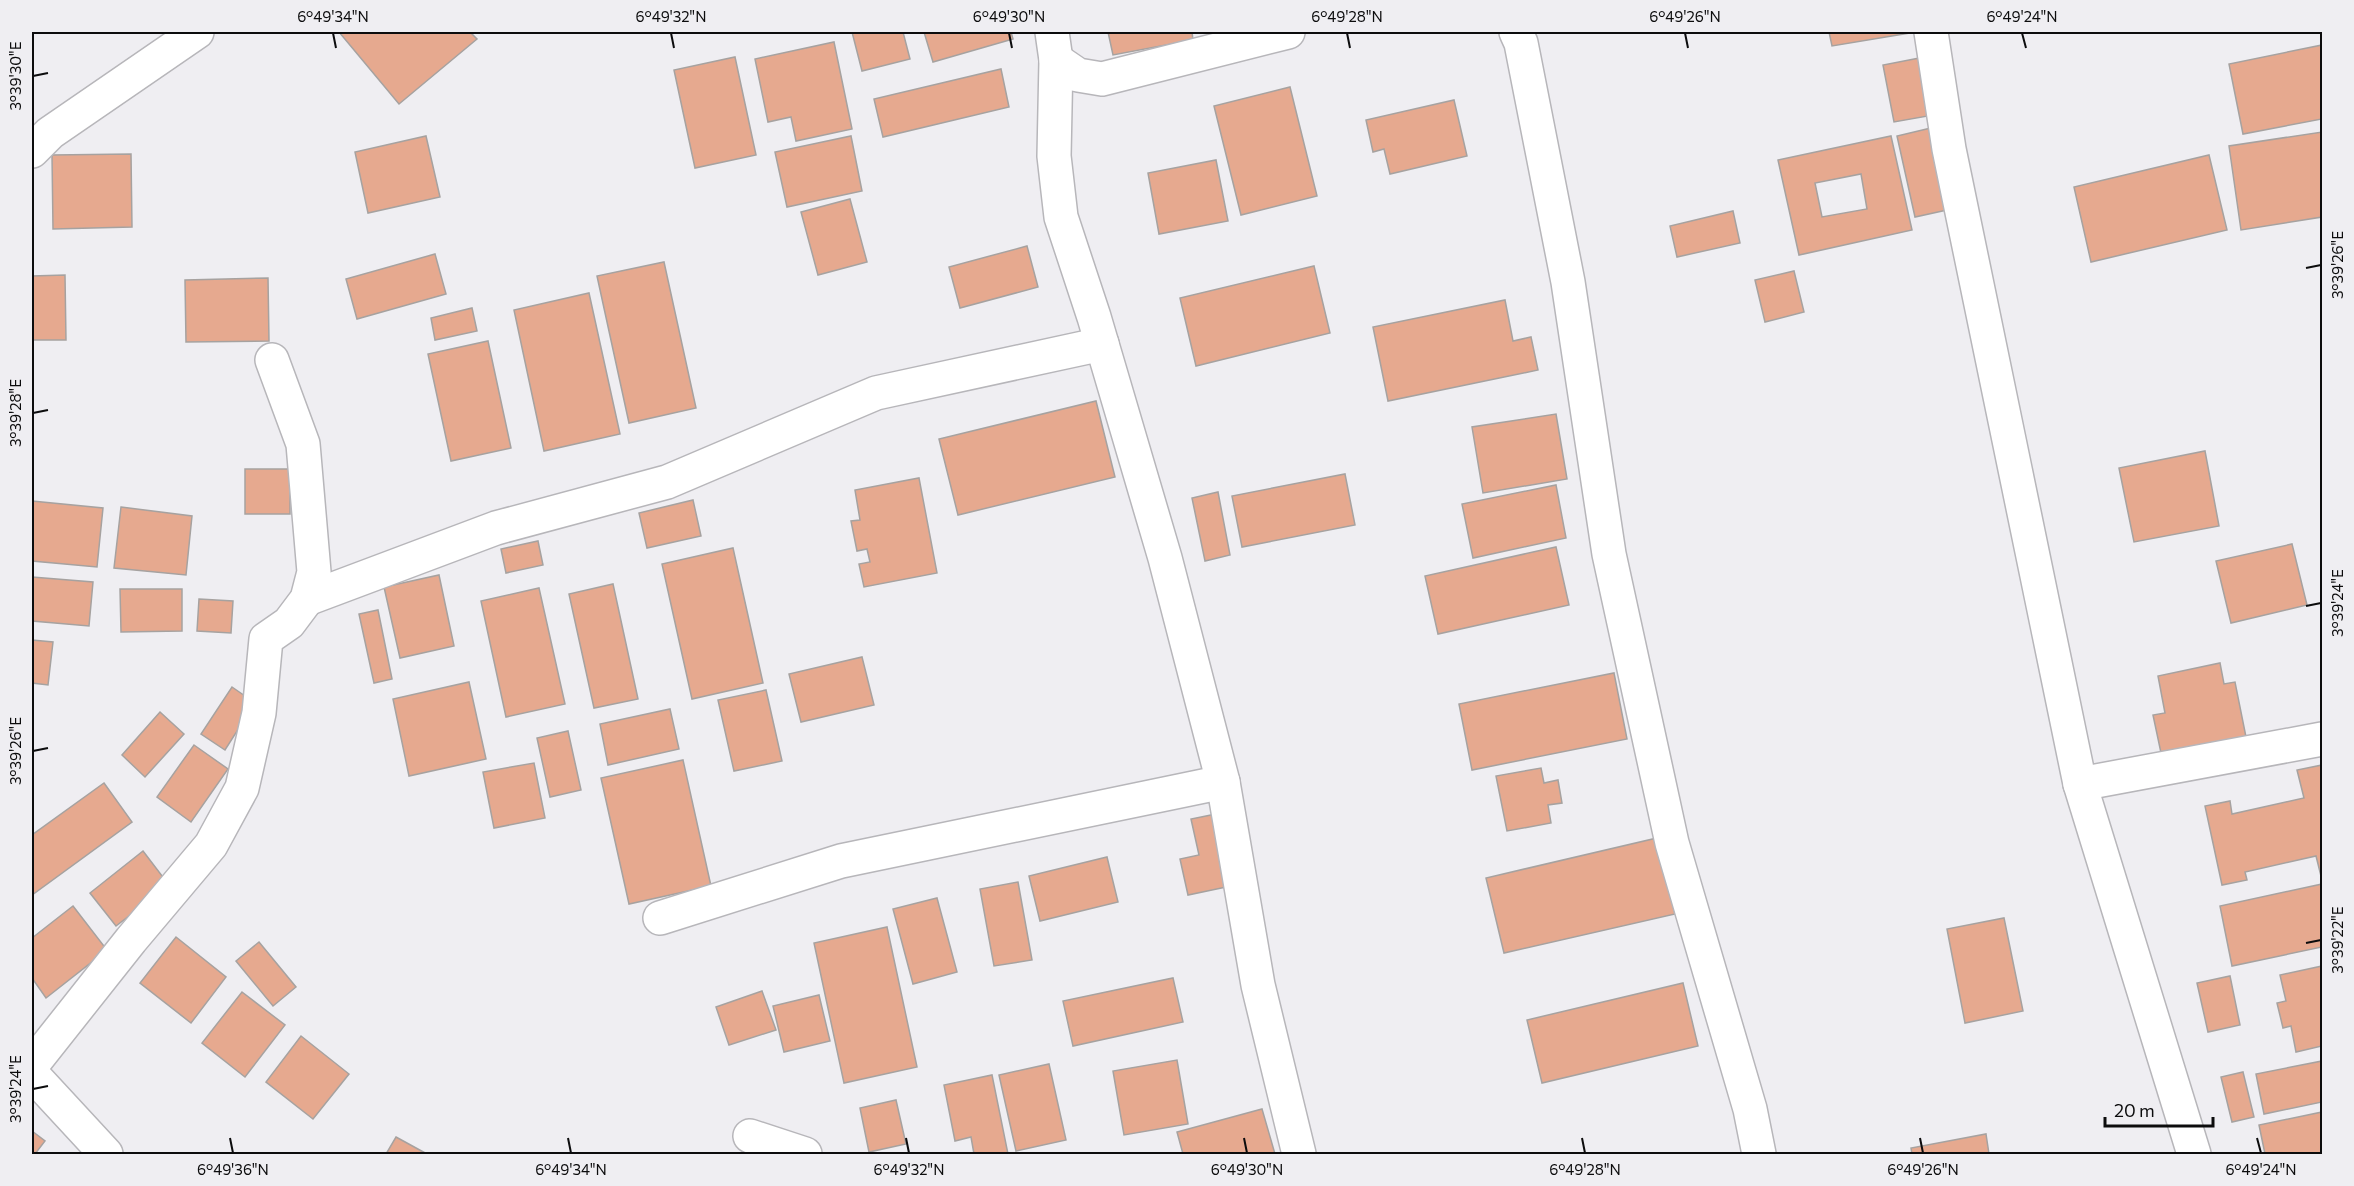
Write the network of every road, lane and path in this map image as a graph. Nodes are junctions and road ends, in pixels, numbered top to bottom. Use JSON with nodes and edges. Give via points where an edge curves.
{"nodes":[{"id":1,"x":197,"y":32,"type":"edge"},
{"id":2,"x":1288,"y":32,"type":"edge"},
{"id":3,"x":1516,"y":32,"type":"edge"},
{"id":4,"x":1931,"y":32,"type":"edge"},
{"id":5,"x":1054,"y":46,"type":"edge"},
{"id":6,"x":32,"y":151,"type":"edge"},
{"id":7,"x":1102,"y":344,"type":"junction"},
{"id":8,"x":272,"y":360,"type":"dead end"},
{"id":9,"x":307,"y":600,"type":"junction"},
{"id":10,"x":2322,"y":739,"type":"edge"},
{"id":11,"x":1223,"y":782,"type":"junction"},
{"id":12,"x":2080,"y":784,"type":"junction"},
{"id":13,"x":660,"y":918,"type":"dead end"},
{"id":14,"x":32,"y":1065,"type":"edge"},
{"id":15,"x":32,"y":1074,"type":"edge"},
{"id":16,"x":750,"y":1136,"type":"dead end"},
{"id":17,"x":106,"y":1155,"type":"edge"},
{"id":18,"x":805,"y":1155,"type":"edge"},
{"id":19,"x":1299,"y":1155,"type":"edge"},
{"id":20,"x":1760,"y":1155,"type":"edge"},
{"id":21,"x":2194,"y":1155,"type":"edge"}],
"edges":[{"from":1,"to":6,"type":"street","via":[[50,133]]},
{"from":2,"to":5,"type":"street","via":[[1102,79],[1078,75]]},
{"from":3,"to":20,"type":"street","via":[[1568,282],[1609,554],[1664,808]]},
{"from":4,"to":12,"type":"street","via":[[1952,161]]},
{"from":5,"to":7,"type":"street","via":[[1054,156],[1061,217]]},
{"from":7,"to":9,"type":"street","via":[[876,393],[668,482],[496,528]]},
{"from":7,"to":11,"type":"street","via":[[1165,558]]},
{"from":8,"to":9,"type":"street","via":[[303,444],[314,572]]},
{"from":9,"to":14,"type":"street","via":[[289,623],[266,639],[259,713],[242,788],[211,845]]},
{"from":10,"to":12,"type":"street"},
{"from":11,"to":13,"type":"street","via":[[841,861]]},
{"from":11,"to":19,"type":"street","via":[[1258,985]]},
{"from":12,"to":21,"type":"street"},
{"from":15,"to":17,"type":"street"},
{"from":16,"to":18,"type":"street"}]}
